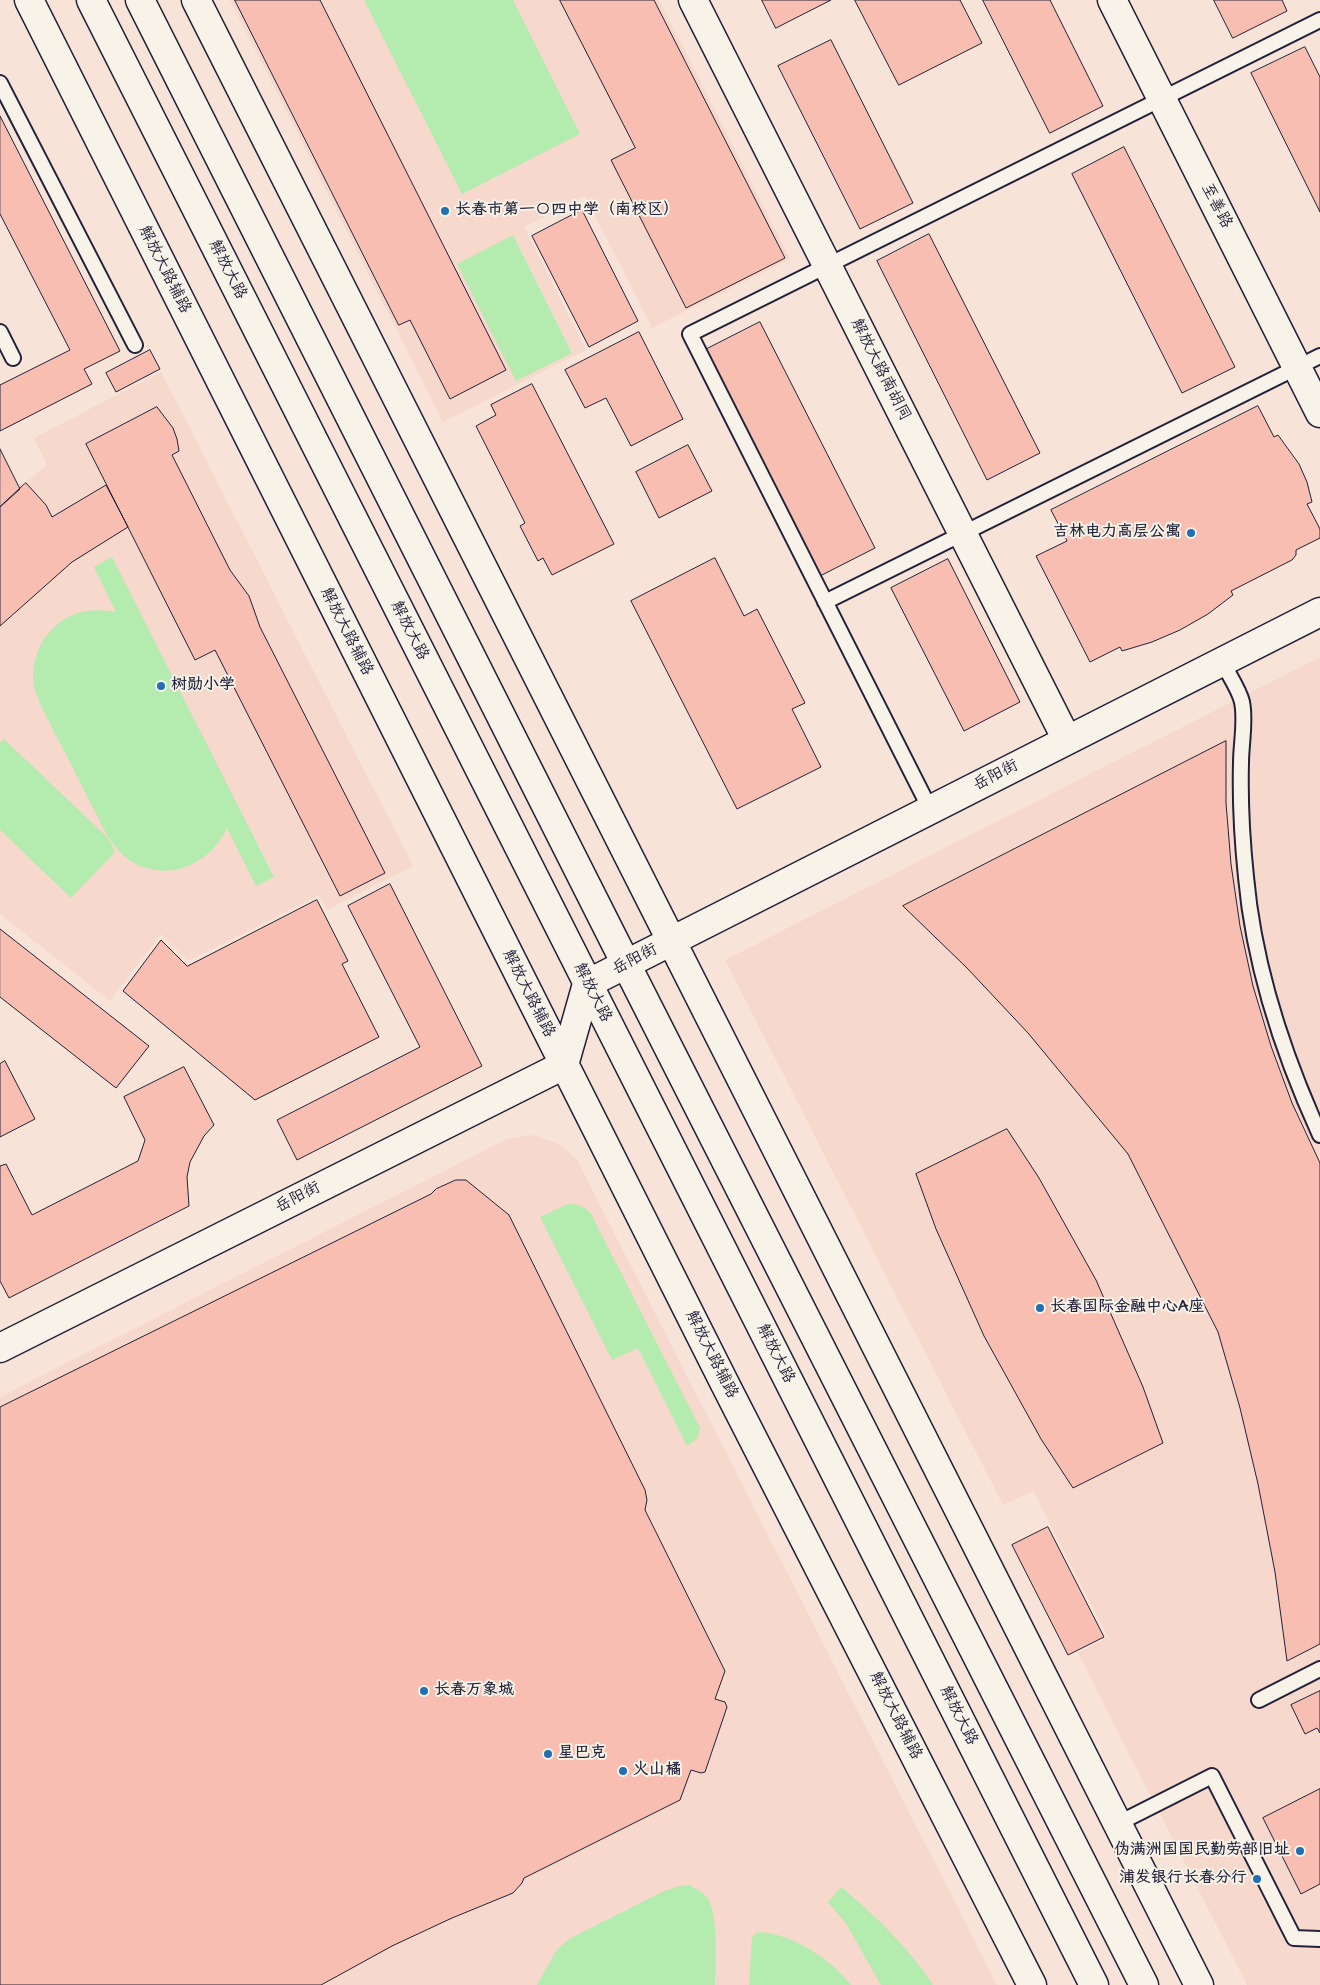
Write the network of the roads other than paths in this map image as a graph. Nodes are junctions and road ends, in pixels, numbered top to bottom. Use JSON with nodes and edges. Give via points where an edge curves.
{"nodes":[{"id":1,"x":28,"y":0,"type":"edge"},
{"id":2,"x":91,"y":0,"type":"edge"},
{"id":3,"x":140,"y":0,"type":"edge"},
{"id":4,"x":196,"y":0,"type":"edge"},
{"id":5,"x":693,"y":0,"type":"edge"},
{"id":6,"x":1112,"y":0,"type":"edge"},
{"id":7,"x":1320,"y":20,"type":"edge"},
{"id":8,"x":0,"y":83,"type":"edge"},
{"id":9,"x":1162,"y":99,"type":"junction"},
{"id":10,"x":828,"y":266,"type":"junction"},
{"id":11,"x":0,"y":332,"type":"edge"},
{"id":12,"x":136,"y":346,"type":"dead end"},
{"id":13,"x":14,"y":358,"type":"dead end"},
{"id":14,"x":1309,"y":362,"type":"edge"},
{"id":15,"x":1320,"y":413,"type":"edge"},
{"id":16,"x":963,"y":534,"type":"junction"},
{"id":17,"x":825,"y":602,"type":"junction"},
{"id":18,"x":1320,"y":612,"type":"edge"},
{"id":19,"x":1222,"y":661,"type":"junction"},
{"id":20,"x":1067,"y":740,"type":"junction"},
{"id":21,"x":930,"y":809,"type":"junction"},
{"id":22,"x":672,"y":941,"type":"junction"},
{"id":23,"x":626,"y":964,"type":"junction"},
{"id":24,"x":587,"y":984,"type":"junction"},
{"id":25,"x":564,"y":1064,"type":"junction"},
{"id":26,"x":1320,"y":1135,"type":"edge"},
{"id":27,"x":0,"y":1348,"type":"edge"},
{"id":28,"x":1320,"y":1669,"type":"edge"},
{"id":29,"x":1259,"y":1700,"type":"dead end"},
{"id":30,"x":1117,"y":1824,"type":"junction"},
{"id":31,"x":1320,"y":1939,"type":"edge"},
{"id":32,"x":1032,"y":1985,"type":"edge"},
{"id":33,"x":1094,"y":1985,"type":"edge"},
{"id":34,"x":1144,"y":1985,"type":"edge"},
{"id":35,"x":1198,"y":1985,"type":"edge"}],
"edges":[{"from":1,"to":25,"type":"street","name":"解放大路辅路"},
{"from":2,"to":24,"type":"street","name":"解放大路"},
{"from":3,"to":23,"type":"street"},
{"from":4,"to":22,"type":"street"},
{"from":5,"to":10,"type":"street","name":"解放大路南胡同"},
{"from":6,"to":9,"type":"street","name":"至善路"},
{"from":7,"to":9,"type":"lane"},
{"from":8,"to":12,"type":"lane"},
{"from":9,"to":10,"type":"lane"},
{"from":9,"to":14,"type":"street","name":"至善路"},
{"from":10,"to":16,"type":"street","name":"解放大路南胡同"},
{"from":10,"to":17,"type":"lane","via":[[690,334]]},
{"from":11,"to":13,"type":"lane"},
{"from":14,"to":15,"type":"street","name":"至善路"},
{"from":14,"to":16,"type":"lane"},
{"from":16,"to":17,"type":"lane"},
{"from":16,"to":20,"type":"street","name":"解放大路南胡同"},
{"from":17,"to":21,"type":"lane"},
{"from":18,"to":19,"type":"street","name":"岳阳街"},
{"from":19,"to":20,"type":"street","name":"岳阳街"},
{"from":19,"to":26,"type":"lane","via":[[1243,708],[1241,821],[1255,937],[1285,1051]]},
{"from":20,"to":21,"type":"street","name":"岳阳街"},
{"from":21,"to":22,"type":"street","name":"岳阳街"},
{"from":22,"to":23,"type":"street","name":"岳阳街"},
{"from":22,"to":30,"type":"street"},
{"from":23,"to":24,"type":"street","name":"岳阳街"},
{"from":23,"to":34,"type":"street"},
{"from":24,"to":25,"type":"street"},
{"from":24,"to":33,"type":"street","name":"解放大路"},
{"from":25,"to":27,"type":"street","name":"岳阳街"},
{"from":25,"to":32,"type":"street","name":"解放大路辅路"},
{"from":28,"to":29,"type":"lane"},
{"from":30,"to":31,"type":"lane","via":[[1212,1776],[1294,1938]]},
{"from":30,"to":35,"type":"street"}]}
